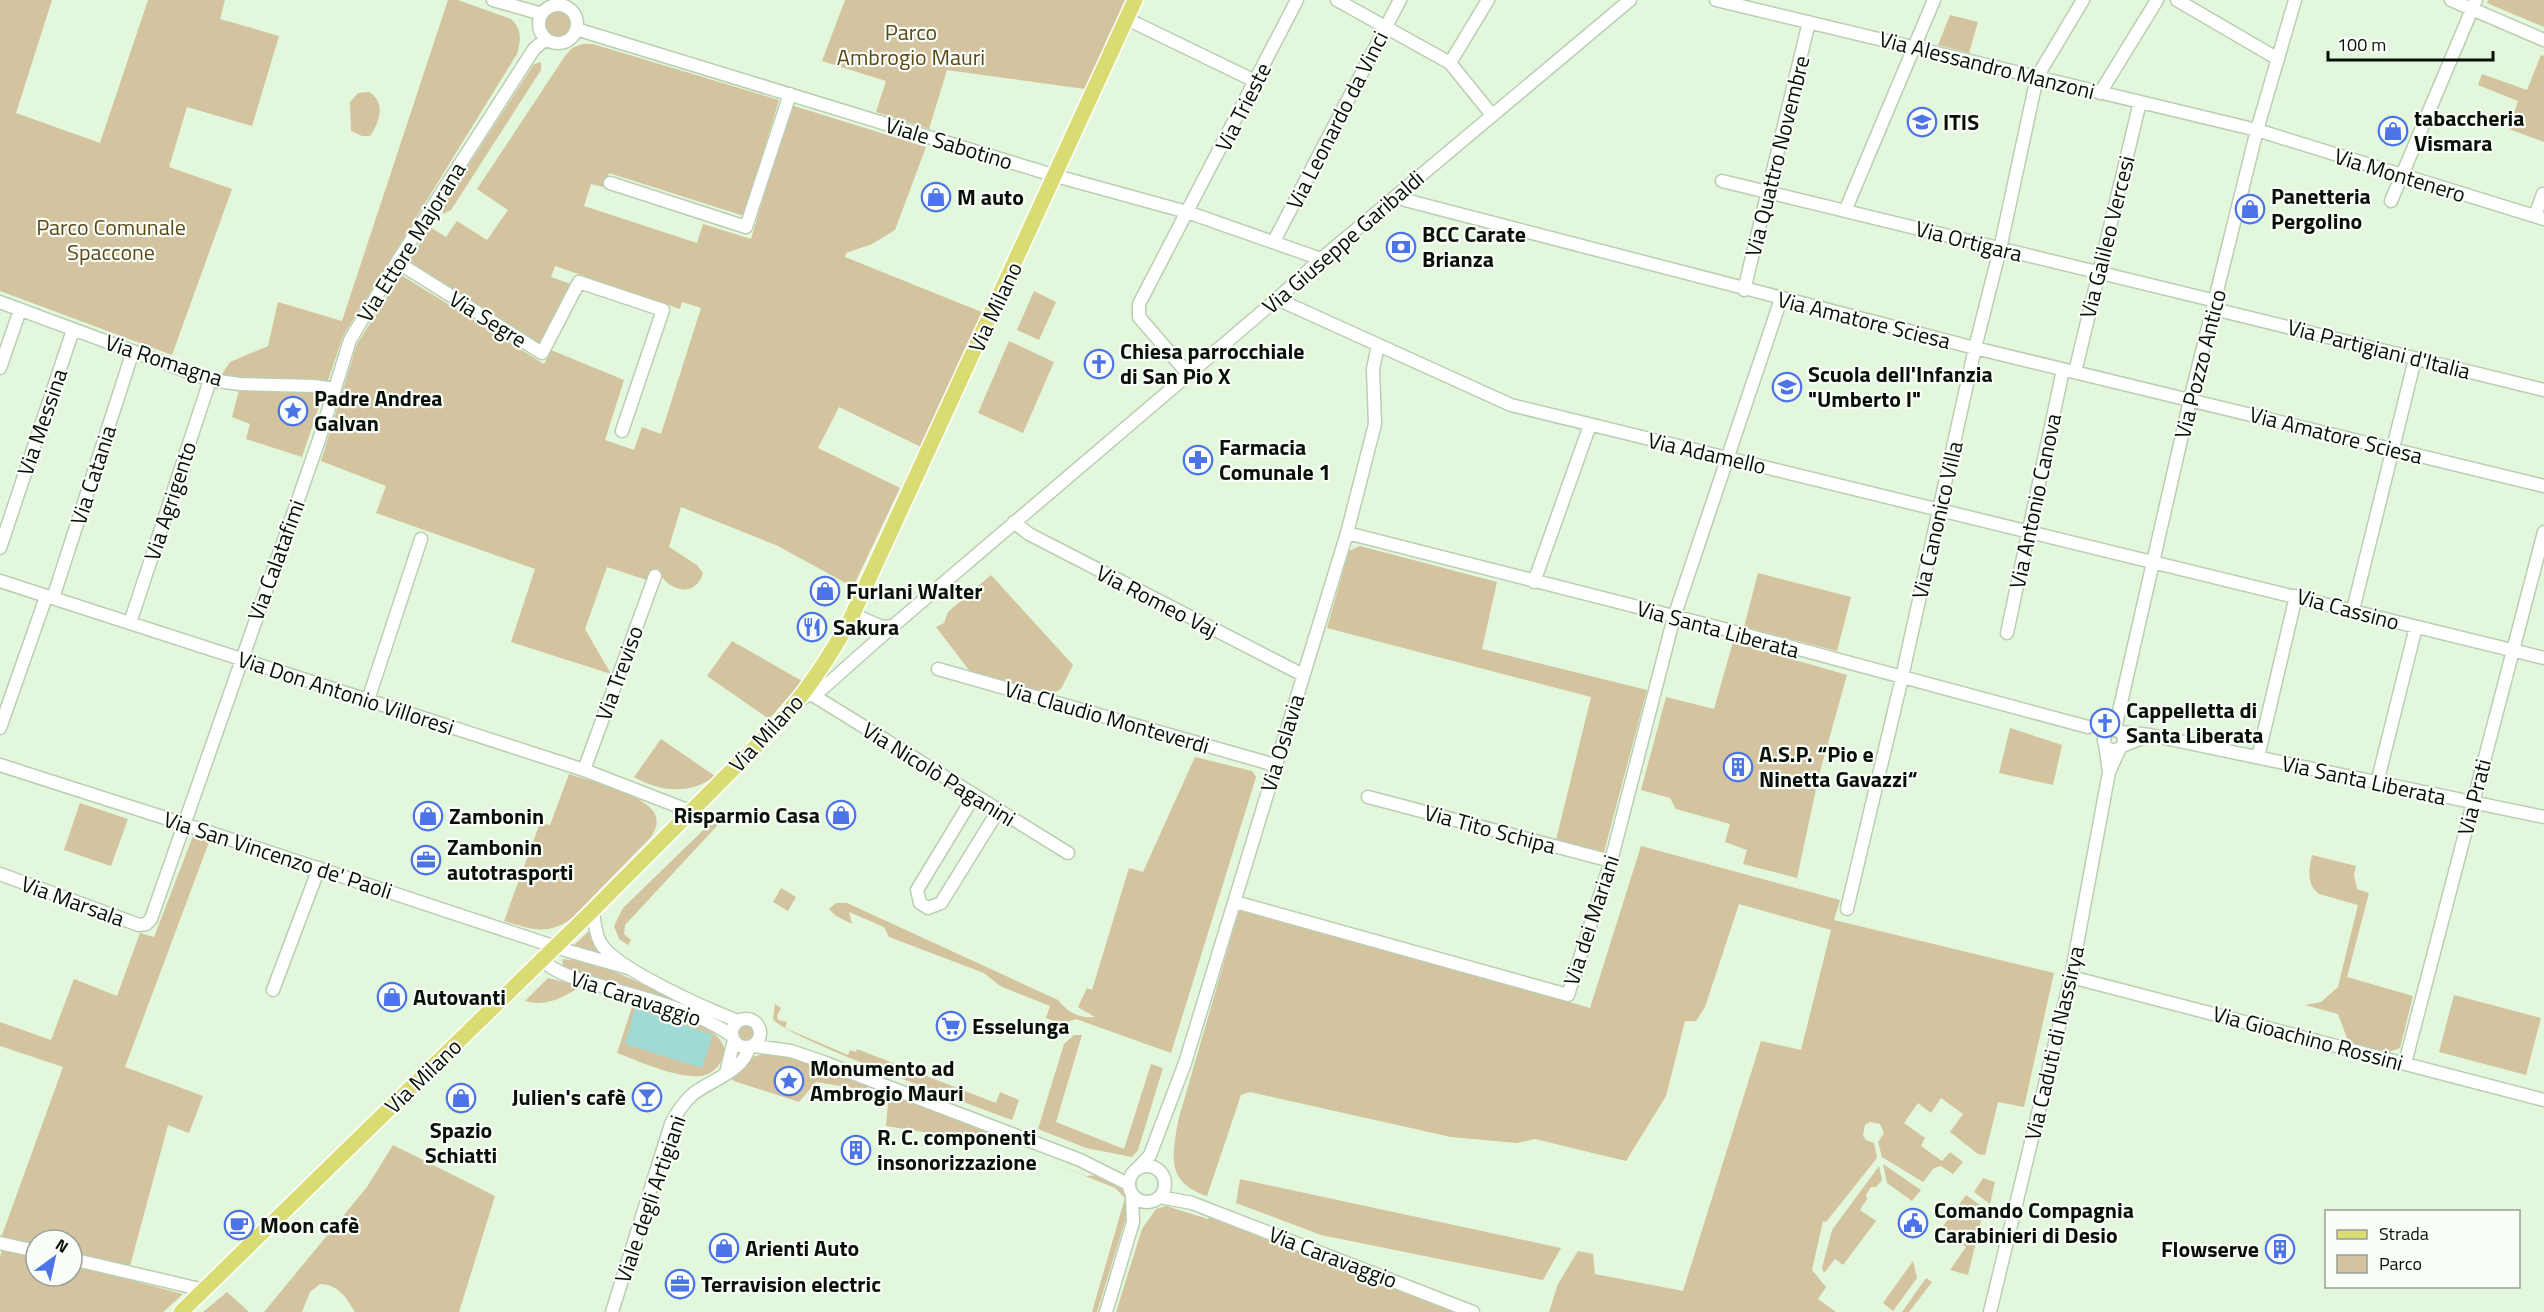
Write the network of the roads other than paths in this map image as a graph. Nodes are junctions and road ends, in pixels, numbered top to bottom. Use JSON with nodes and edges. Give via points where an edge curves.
{"nodes":[{"id":1,"x":493,"y":0,"type":"edge"},
{"id":2,"x":1135,"y":0,"type":"edge"},
{"id":3,"x":1297,"y":0,"type":"edge"},
{"id":4,"x":1337,"y":0,"type":"edge"},
{"id":5,"x":1400,"y":0,"type":"edge"},
{"id":6,"x":1488,"y":0,"type":"edge"},
{"id":7,"x":1630,"y":0,"type":"edge"},
{"id":8,"x":1716,"y":0,"type":"edge"},
{"id":9,"x":1934,"y":0,"type":"edge"},
{"id":10,"x":2083,"y":0,"type":"edge"},
{"id":11,"x":2157,"y":0,"type":"edge"},
{"id":12,"x":2177,"y":0,"type":"edge"},
{"id":13,"x":2295,"y":0,"type":"edge"},
{"id":14,"x":2451,"y":0,"type":"edge"},
{"id":15,"x":516,"y":3,"type":"edge"},
{"id":16,"x":560,"y":3,"type":"edge"},
{"id":17,"x":2474,"y":5,"type":"edge"},
{"id":18,"x":542,"y":14,"type":"junction"},
{"id":19,"x":1127,"y":19,"type":"junction"},
{"id":20,"x":1809,"y":22,"type":"junction"},
{"id":21,"x":1386,"y":27,"type":"junction"},
{"id":22,"x":576,"y":29,"type":"junction"},
{"id":23,"x":546,"y":39,"type":"junction"},
{"id":24,"x":2544,"y":40,"type":"edge"},
{"id":25,"x":1914,"y":47,"type":"junction"},
{"id":26,"x":2278,"y":59,"type":"junction"},
{"id":27,"x":1450,"y":63,"type":"junction"},
{"id":28,"x":2037,"y":77,"type":"junction"},
{"id":29,"x":1257,"y":82,"type":"junction"},
{"id":30,"x":2100,"y":93,"type":"junction"},
{"id":31,"x":790,"y":94,"type":"junction"},
{"id":32,"x":2140,"y":102,"type":"junction"},
{"id":33,"x":1492,"y":115,"type":"junction"},
{"id":34,"x":2257,"y":130,"type":"junction"},
{"id":35,"x":1056,"y":176,"type":"junction"},
{"id":36,"x":2402,"y":176,"type":"junction"},
{"id":37,"x":1722,"y":181,"type":"dead end"},
{"id":38,"x":610,"y":183,"type":"dead end"},
{"id":39,"x":1768,"y":192,"type":"junction"},
{"id":40,"x":2542,"y":194,"type":"edge"},
{"id":41,"x":1397,"y":195,"type":"junction"},
{"id":42,"x":2391,"y":201,"type":"dead end"},
{"id":43,"x":1845,"y":211,"type":"junction"},
{"id":44,"x":1187,"y":212,"type":"junction"},
{"id":45,"x":2539,"y":217,"type":"edge"},
{"id":46,"x":1274,"y":241,"type":"junction"},
{"id":47,"x":2000,"y":249,"type":"junction"},
{"id":48,"x":1321,"y":259,"type":"junction"},
{"id":49,"x":397,"y":262,"type":"junction"},
{"id":50,"x":2099,"y":273,"type":"junction"},
{"id":51,"x":1744,"y":290,"type":"junction"},
{"id":52,"x":1277,"y":299,"type":"junction"},
{"id":53,"x":1781,"y":299,"type":"junction"},
{"id":54,"x":0,"y":302,"type":"edge"},
{"id":55,"x":2215,"y":305,"type":"junction"},
{"id":56,"x":20,"y":309,"type":"junction"},
{"id":57,"x":73,"y":330,"type":"junction"},
{"id":58,"x":1378,"y":345,"type":"junction"},
{"id":59,"x":1975,"y":348,"type":"junction"},
{"id":60,"x":133,"y":351,"type":"junction"},
{"id":61,"x":2415,"y":359,"type":"junction"},
{"id":62,"x":0,"y":368,"type":"edge"},
{"id":63,"x":2069,"y":371,"type":"junction"},
{"id":64,"x":1189,"y":375,"type":"junction"},
{"id":65,"x":210,"y":380,"type":"junction"},
{"id":66,"x":335,"y":389,"type":"junction"},
{"id":67,"x":2544,"y":390,"type":"edge"},
{"id":68,"x":2190,"y":400,"type":"junction"},
{"id":69,"x":1590,"y":425,"type":"junction"},
{"id":70,"x":622,"y":431,"type":"dead end"},
{"id":71,"x":2393,"y":449,"type":"junction"},
{"id":72,"x":1726,"y":456,"type":"junction"},
{"id":73,"x":311,"y":462,"type":"joint"},
{"id":74,"x":2544,"y":486,"type":"edge"},
{"id":75,"x":1939,"y":510,"type":"junction"},
{"id":76,"x":1014,"y":522,"type":"junction"},
{"id":77,"x":2544,"y":532,"type":"edge"},
{"id":78,"x":1347,"y":533,"type":"junction"},
{"id":79,"x":2029,"y":533,"type":"junction"},
{"id":80,"x":421,"y":539,"type":"dead end"},
{"id":81,"x":0,"y":548,"type":"edge"},
{"id":82,"x":2153,"y":562,"type":"junction"},
{"id":83,"x":655,"y":576,"type":"dead end"},
{"id":84,"x":0,"y":581,"type":"edge"},
{"id":85,"x":1534,"y":582,"type":"junction"},
{"id":86,"x":2296,"y":596,"type":"junction"},
{"id":87,"x":50,"y":597,"type":"junction"},
{"id":88,"x":2353,"y":610,"type":"junction"},
{"id":89,"x":853,"y":614,"type":"junction"},
{"id":90,"x":1674,"y":617,"type":"junction"},
{"id":91,"x":129,"y":623,"type":"junction"},
{"id":92,"x":892,"y":626,"type":"junction"},
{"id":93,"x":2416,"y":627,"type":"junction"},
{"id":94,"x":2007,"y":633,"type":"dead end"},
{"id":95,"x":2512,"y":650,"type":"junction"},
{"id":96,"x":2544,"y":658,"type":"edge"},
{"id":97,"x":241,"y":659,"type":"junction"},
{"id":98,"x":938,"y":669,"type":"dead end"},
{"id":99,"x":1303,"y":675,"type":"junction"},
{"id":100,"x":1902,"y":678,"type":"junction"},
{"id":101,"x":805,"y":697,"type":"junction"},
{"id":102,"x":368,"y":700,"type":"junction"},
{"id":103,"x":2088,"y":727,"type":"junction"},
{"id":104,"x":0,"y":728,"type":"edge"},
{"id":105,"x":2115,"y":730,"type":"junction"},
{"id":106,"x":2150,"y":735,"type":"junction"},
{"id":107,"x":2104,"y":743,"type":"junction"},
{"id":108,"x":2121,"y":747,"type":"junction"},
{"id":109,"x":2258,"y":757,"type":"junction"},
{"id":110,"x":0,"y":765,"type":"edge"},
{"id":111,"x":1275,"y":765,"type":"junction"},
{"id":112,"x":584,"y":770,"type":"junction"},
{"id":113,"x":2109,"y":772,"type":"junction"},
{"id":114,"x":2377,"y":783,"type":"junction"},
{"id":115,"x":974,"y":796,"type":"junction"},
{"id":116,"x":1368,"y":797,"type":"dead end"},
{"id":117,"x":2473,"y":802,"type":"junction"},
{"id":118,"x":999,"y":810,"type":"junction"},
{"id":119,"x":690,"y":811,"type":"junction"},
{"id":120,"x":2544,"y":817,"type":"edge"},
{"id":121,"x":184,"y":824,"type":"junction"},
{"id":122,"x":1068,"y":853,"type":"dead end"},
{"id":123,"x":1611,"y":861,"type":"junction"},
{"id":124,"x":319,"y":868,"type":"junction"},
{"id":125,"x":0,"y":874,"type":"edge"},
{"id":126,"x":1235,"y":902,"type":"junction"},
{"id":127,"x":1847,"y":909,"type":"dead end"},
{"id":128,"x":593,"y":910,"type":"junction"},
{"id":129,"x":556,"y":947,"type":"junction"},
{"id":130,"x":541,"y":960,"type":"junction"},
{"id":131,"x":628,"y":968,"type":"junction"},
{"id":132,"x":2071,"y":977,"type":"junction"},
{"id":133,"x":273,"y":990,"type":"dead end"},
{"id":134,"x":738,"y":1021,"type":"junction"},
{"id":135,"x":759,"y":1028,"type":"junction"},
{"id":136,"x":733,"y":1038,"type":"junction"},
{"id":137,"x":751,"y":1046,"type":"junction"},
{"id":138,"x":826,"y":1063,"type":"junction"},
{"id":139,"x":2405,"y":1063,"type":"junction"},
{"id":140,"x":726,"y":1072,"type":"junction"},
{"id":141,"x":2544,"y":1100,"type":"edge"},
{"id":142,"x":1159,"y":1136,"type":"junction"},
{"id":143,"x":1080,"y":1160,"type":"junction"},
{"id":144,"x":1136,"y":1170,"type":"junction"},
{"id":145,"x":1163,"y":1178,"type":"junction"},
{"id":146,"x":1130,"y":1190,"type":"junction"},
{"id":147,"x":1154,"y":1200,"type":"junction"},
{"id":148,"x":1192,"y":1203,"type":"junction"},
{"id":149,"x":1132,"y":1222,"type":"junction"},
{"id":150,"x":0,"y":1243,"type":"edge"},
{"id":151,"x":24,"y":1248,"type":"edge"},
{"id":152,"x":84,"y":1262,"type":"edge"},
{"id":153,"x":204,"y":1290,"type":"junction"},
{"id":154,"x":187,"y":1309,"type":"edge"},
{"id":155,"x":612,"y":1312,"type":"edge"},
{"id":156,"x":1106,"y":1312,"type":"edge"},
{"id":157,"x":1473,"y":1312,"type":"edge"},
{"id":158,"x":1990,"y":1312,"type":"edge"}],
"edges":[{"from":1,"to":15,"type":"street"},
{"from":2,"to":19,"type":"main road","name":"Via Milano"},
{"from":3,"to":29,"type":"street","name":"Via Trieste"},
{"from":4,"to":21,"type":"street"},
{"from":5,"to":21,"type":"street","name":"Via Leonardo da Vinci"},
{"from":6,"to":27,"type":"street"},
{"from":7,"to":33,"type":"street","name":"Via Giuseppe Garibaldi"},
{"from":8,"to":20,"type":"street","name":"Via Alessandro Manzoni"},
{"from":9,"to":25,"type":"street"},
{"from":10,"to":28,"type":"street","name":"Via Canonico Villa"},
{"from":11,"to":30,"type":"street"},
{"from":12,"to":26,"type":"street"},
{"from":13,"to":26,"type":"street","name":"Via Pozzo Antico"},
{"from":14,"to":17,"type":"street"},
{"from":15,"to":18,"type":"street"},
{"from":16,"to":18,"type":"street"},
{"from":16,"to":22,"type":"street","via":[[572,11]]},
{"from":17,"to":24,"type":"street"},
{"from":17,"to":36,"type":"street"},
{"from":18,"to":23,"type":"street","via":[[539,28]]},
{"from":19,"to":29,"type":"street"},
{"from":19,"to":35,"type":"main road","name":"Via Milano"},
{"from":20,"to":25,"type":"street","name":"Via Alessandro Manzoni"},
{"from":20,"to":39,"type":"street","name":"Via Quattro Novembre"},
{"from":21,"to":27,"type":"street"},
{"from":21,"to":46,"type":"street","name":"Via Leonardo da Vinci"},
{"from":22,"to":23,"type":"street","via":[[564,43]]},
{"from":22,"to":31,"type":"street","name":"Viale Sabotino"},
{"from":23,"to":49,"type":"street","name":"Via Ettore Majorana","via":[[534,49]]},
{"from":25,"to":28,"type":"street","name":"Via Alessandro Manzoni"},
{"from":25,"to":43,"type":"street"},
{"from":26,"to":34,"type":"street","name":"Via Pozzo Antico"},
{"from":27,"to":33,"type":"street"},
{"from":28,"to":30,"type":"street","name":"Via Alessandro Manzoni"},
{"from":28,"to":47,"type":"street","name":"Via Canonico Villa"},
{"from":29,"to":44,"type":"street","name":"Via Trieste"},
{"from":30,"to":32,"type":"street","name":"Via Alessandro Manzoni"},
{"from":31,"to":35,"type":"street","name":"Viale Sabotino"},
{"from":31,"to":38,"type":"street","via":[[746,227]]},
{"from":32,"to":34,"type":"street","name":"Via Alessandro Manzoni"},
{"from":32,"to":50,"type":"street","name":"Via Galileo Vercesi"},
{"from":33,"to":41,"type":"street","name":"Via Giuseppe Garibaldi"},
{"from":34,"to":36,"type":"street","name":"Via Montenero"},
{"from":34,"to":55,"type":"street","name":"Via Pozzo Antico"},
{"from":35,"to":44,"type":"street","name":"Viale Sabotino"},
{"from":35,"to":89,"type":"main road","name":"Via Milano"},
{"from":36,"to":42,"type":"street"},
{"from":36,"to":45,"type":"street","name":"Via Montenero"},
{"from":37,"to":39,"type":"street","name":"Via Ortigara"},
{"from":39,"to":43,"type":"street","name":"Via Ortigara"},
{"from":39,"to":51,"type":"street","name":"Via Quattro Novembre"},
{"from":40,"to":45,"type":"street"},
{"from":41,"to":48,"type":"street","name":"Via Giuseppe Garibaldi"},
{"from":41,"to":51,"type":"street","name":"Via Amatore Sciesa"},
{"from":43,"to":47,"type":"street","name":"Via Ortigara"},
{"from":44,"to":46,"type":"street","name":"Viale Sabotino"},
{"from":44,"to":64,"type":"street","name":"Via Trieste","via":[[1138,311]]},
{"from":46,"to":48,"type":"street","name":"Viale Sabotino"},
{"from":47,"to":50,"type":"street","name":"Via Ortigara"},
{"from":47,"to":59,"type":"street","name":"Via Canonico Villa"},
{"from":48,"to":52,"type":"street","name":"Via Giuseppe Garibaldi"},
{"from":49,"to":66,"type":"street","name":"Via Ettore Majorana","via":[[350,340]]},
{"from":49,"to":70,"type":"street","name":"Via Segre","via":[[542,353],[579,282],[663,310]]},
{"from":50,"to":55,"type":"street","name":"Via Ortigara"},
{"from":50,"to":63,"type":"street","name":"Via Galileo Vercesi"},
{"from":51,"to":53,"type":"street","name":"Via Amatore Sciesa"},
{"from":52,"to":58,"type":"street","name":"Via Adamello"},
{"from":52,"to":64,"type":"street","name":"Via Giuseppe Garibaldi"},
{"from":53,"to":59,"type":"street","name":"Via Amatore Sciesa"},
{"from":53,"to":72,"type":"street","name":"Via dei Mariani"},
{"from":54,"to":56,"type":"street","name":"Via Romagna"},
{"from":55,"to":61,"type":"street","name":"Via Partigiani d'Italia"},
{"from":55,"to":68,"type":"street","name":"Via Pozzo Antico"},
{"from":56,"to":57,"type":"street","name":"Via Romagna"},
{"from":56,"to":62,"type":"street"},
{"from":57,"to":60,"type":"street","name":"Via Romagna"},
{"from":57,"to":81,"type":"street","name":"Via Messina"},
{"from":58,"to":69,"type":"street","name":"Via Adamello","via":[[1511,405]]},
{"from":58,"to":78,"type":"street","name":"Via Oslavia","via":[[1373,369],[1372,444]]},
{"from":59,"to":63,"type":"street","name":"Via Amatore Sciesa"},
{"from":59,"to":75,"type":"street","name":"Via Canonico Villa"},
{"from":60,"to":65,"type":"street","name":"Via Romagna"},
{"from":60,"to":87,"type":"street","name":"Via Catania"},
{"from":61,"to":67,"type":"street","name":"Via Partigiani d'Italia"},
{"from":61,"to":71,"type":"street"},
{"from":63,"to":68,"type":"street","name":"Via Amatore Sciesa"},
{"from":63,"to":79,"type":"street","name":"Via Antonio Canova"},
{"from":64,"to":76,"type":"street","name":"Via Giuseppe Garibaldi"},
{"from":65,"to":66,"type":"street","name":"Via Romagna"},
{"from":65,"to":91,"type":"street","name":"Via Agrigento"},
{"from":66,"to":73,"type":"street","name":"Via Ettore Majorana"},
{"from":68,"to":71,"type":"street","name":"Via Amatore Sciesa"},
{"from":68,"to":82,"type":"street","name":"Via Pozzo Antico"},
{"from":69,"to":72,"type":"street","name":"Via Adamello"},
{"from":69,"to":85,"type":"street"},
{"from":71,"to":74,"type":"street","name":"Via Amatore Sciesa"},
{"from":71,"to":88,"type":"street"},
{"from":72,"to":75,"type":"street","name":"Via Adamello"},
{"from":72,"to":90,"type":"street","name":"Via dei Mariani"},
{"from":73,"to":97,"type":"street","name":"Via Calatafimi"},
{"from":75,"to":79,"type":"street","name":"Via Adamello"},
{"from":75,"to":100,"type":"street","name":"Via Canonico Villa"},
{"from":76,"to":92,"type":"street","name":"Via Giuseppe Garibaldi"},
{"from":76,"to":99,"type":"street","name":"Via Romeo Vaj","via":[[1029,534]]},
{"from":77,"to":95,"type":"street","name":"Via Prati"},
{"from":78,"to":85,"type":"street","name":"Via Santa Liberata"},
{"from":78,"to":99,"type":"street","name":"Via Oslavia"},
{"from":79,"to":82,"type":"street","name":"Via Adamello"},
{"from":79,"to":94,"type":"street","name":"Via Antonio Canova"},
{"from":80,"to":102,"type":"street"},
{"from":82,"to":86,"type":"street","name":"Via Cassino"},
{"from":82,"to":105,"type":"street","name":"Via Pozzo Antico"},
{"from":83,"to":112,"type":"street","name":"Via Treviso"},
{"from":84,"to":87,"type":"street","name":"Via Don Antonio Villoresi"},
{"from":85,"to":90,"type":"street","name":"Via Santa Liberata"},
{"from":86,"to":88,"type":"street","name":"Via Cassino"},
{"from":86,"to":109,"type":"street"},
{"from":87,"to":91,"type":"street","name":"Via Don Antonio Villoresi"},
{"from":87,"to":104,"type":"street","name":"Via Catania"},
{"from":88,"to":93,"type":"street","name":"Via Cassino"},
{"from":89,"to":92,"type":"street","via":[[882,627]]},
{"from":89,"to":101,"type":"main road","name":"Via Milano"},
{"from":90,"to":100,"type":"street","name":"Via Santa Liberata"},
{"from":90,"to":123,"type":"street","name":"Via dei Mariani"},
{"from":91,"to":97,"type":"street","name":"Via Don Antonio Villoresi"},
{"from":92,"to":101,"type":"street","name":"Via Giuseppe Garibaldi","via":[[822,689]]},
{"from":93,"to":95,"type":"street","name":"Via Cassino"},
{"from":93,"to":114,"type":"street"},
{"from":95,"to":96,"type":"street","name":"Via Cassino"},
{"from":95,"to":117,"type":"street","name":"Via Prati"},
{"from":97,"to":102,"type":"street","name":"Via Don Antonio Villoresi"},
{"from":97,"to":121,"type":"street","name":"Via Calatafimi"},
{"from":98,"to":111,"type":"street","name":"Via Claudio Monteverdi"},
{"from":99,"to":111,"type":"street","name":"Via Oslavia"},
{"from":100,"to":103,"type":"street","name":"Via Santa Liberata"},
{"from":100,"to":127,"type":"street","name":"Via Canonico Villa"},
{"from":101,"to":115,"type":"street","name":"Via Nicolò Paganini"},
{"from":101,"to":119,"type":"main road","name":"Via Milano"},
{"from":102,"to":112,"type":"street","name":"Via Don Antonio Villoresi"},
{"from":103,"to":105,"type":"street","name":"Via Santa Liberata"},
{"from":103,"to":107,"type":"street","name":"Via Santa Liberata"},
{"from":105,"to":106,"type":"street","name":"Via Santa Liberata"},
{"from":105,"to":107,"type":"street","via":[[2105,734]]},
{"from":105,"to":108,"type":"street","via":[[2125,740]]},
{"from":106,"to":108,"type":"street"},
{"from":106,"to":109,"type":"street","name":"Via Santa Liberata"},
{"from":107,"to":108,"type":"street","via":[[2113,750]]},
{"from":107,"to":113,"type":"street"},
{"from":108,"to":113,"type":"street"},
{"from":109,"to":114,"type":"street","name":"Via Santa Liberata"},
{"from":110,"to":121,"type":"street","name":"Via San Vincenzo de' Paoli"},
{"from":111,"to":126,"type":"street","name":"Via Oslavia"},
{"from":112,"to":119,"type":"street","name":"Via Don Antonio Villoresi"},
{"from":113,"to":132,"type":"street","name":"Via Caduti di Nassirya"},
{"from":114,"to":117,"type":"street","name":"Via Santa Liberata"},
{"from":115,"to":118,"type":"street","name":"Via Nicolò Paganini"},
{"from":115,"to":118,"type":"street","via":[[917,890],[920,903],[928,908],[941,903]]},
{"from":116,"to":123,"type":"street","name":"Via Tito Schipa"},
{"from":117,"to":120,"type":"street","name":"Via Santa Liberata"},
{"from":117,"to":139,"type":"street","name":"Via Prati"},
{"from":118,"to":122,"type":"street","name":"Via Nicolò Paganini"},
{"from":119,"to":128,"type":"main road","name":"Via Milano"},
{"from":121,"to":124,"type":"street","name":"Via San Vincenzo de' Paoli"},
{"from":121,"to":125,"type":"street","name":"Via Marsala","via":[[146,924],[139,925]]},
{"from":123,"to":126,"type":"street","name":"Via dei Mariani","via":[[1568,994]]},
{"from":124,"to":129,"type":"street","name":"Via San Vincenzo de' Paoli"},
{"from":124,"to":133,"type":"street"},
{"from":126,"to":142,"type":"street","name":"Via Oslavia"},
{"from":128,"to":129,"type":"main road","name":"Via Milano"},
{"from":128,"to":131,"type":"street","name":"Via Caravaggio","via":[[600,943]]},
{"from":129,"to":130,"type":"main road","name":"Via Milano"},
{"from":129,"to":131,"type":"street","name":"Via Caravaggio"},
{"from":130,"to":136,"type":"street","name":"Via Caravaggio","via":[[561,975],[711,1022]]},
{"from":130,"to":153,"type":"main road","name":"Via Milano"},
{"from":131,"to":134,"type":"street","name":"Via Caravaggio"},
{"from":132,"to":139,"type":"street","name":"Via Gioachino Rossini"},
{"from":132,"to":158,"type":"street","name":"Via Caduti di Nassirya"},
{"from":134,"to":135,"type":"street","via":[[752,1020]]},
{"from":134,"to":136,"type":"street"},
{"from":135,"to":137,"type":"street","via":[[759,1038]]},
{"from":135,"to":138,"type":"street"},
{"from":136,"to":137,"type":"street","via":[[739,1045]]},
{"from":136,"to":140,"type":"street"},
{"from":137,"to":138,"type":"street","via":[[792,1051]]},
{"from":137,"to":140,"type":"street","name":"Viale degli Artigiani","via":[[739,1065]]},
{"from":138,"to":143,"type":"street"},
{"from":139,"to":141,"type":"street","name":"Via Gioachino Rossini"},
{"from":140,"to":155,"type":"street","name":"Viale degli Artigiani","via":[[685,1102],[671,1124]]},
{"from":142,"to":144,"type":"street","name":"Via Oslavia","via":[[1147,1161]]},
{"from":142,"to":145,"type":"street","name":"Via Oslavia","via":[[1157,1154]]},
{"from":143,"to":144,"type":"street"},
{"from":143,"to":146,"type":"street"},
{"from":144,"to":145,"type":"street","via":[[1150,1166]]},
{"from":144,"to":146,"type":"street"},
{"from":145,"to":147,"type":"street"},
{"from":145,"to":148,"type":"street","name":"Via Caravaggio"},
{"from":146,"to":147,"type":"street","via":[[1137,1200]]},
{"from":146,"to":149,"type":"street"},
{"from":147,"to":148,"type":"street","name":"Via Caravaggio"},
{"from":147,"to":149,"type":"street"},
{"from":148,"to":157,"type":"street","name":"Via Caravaggio"},
{"from":149,"to":156,"type":"street"},
{"from":150,"to":151,"type":"street"},
{"from":152,"to":153,"type":"street"},
{"from":153,"to":154,"type":"main road","name":"Via Milano"}]}
